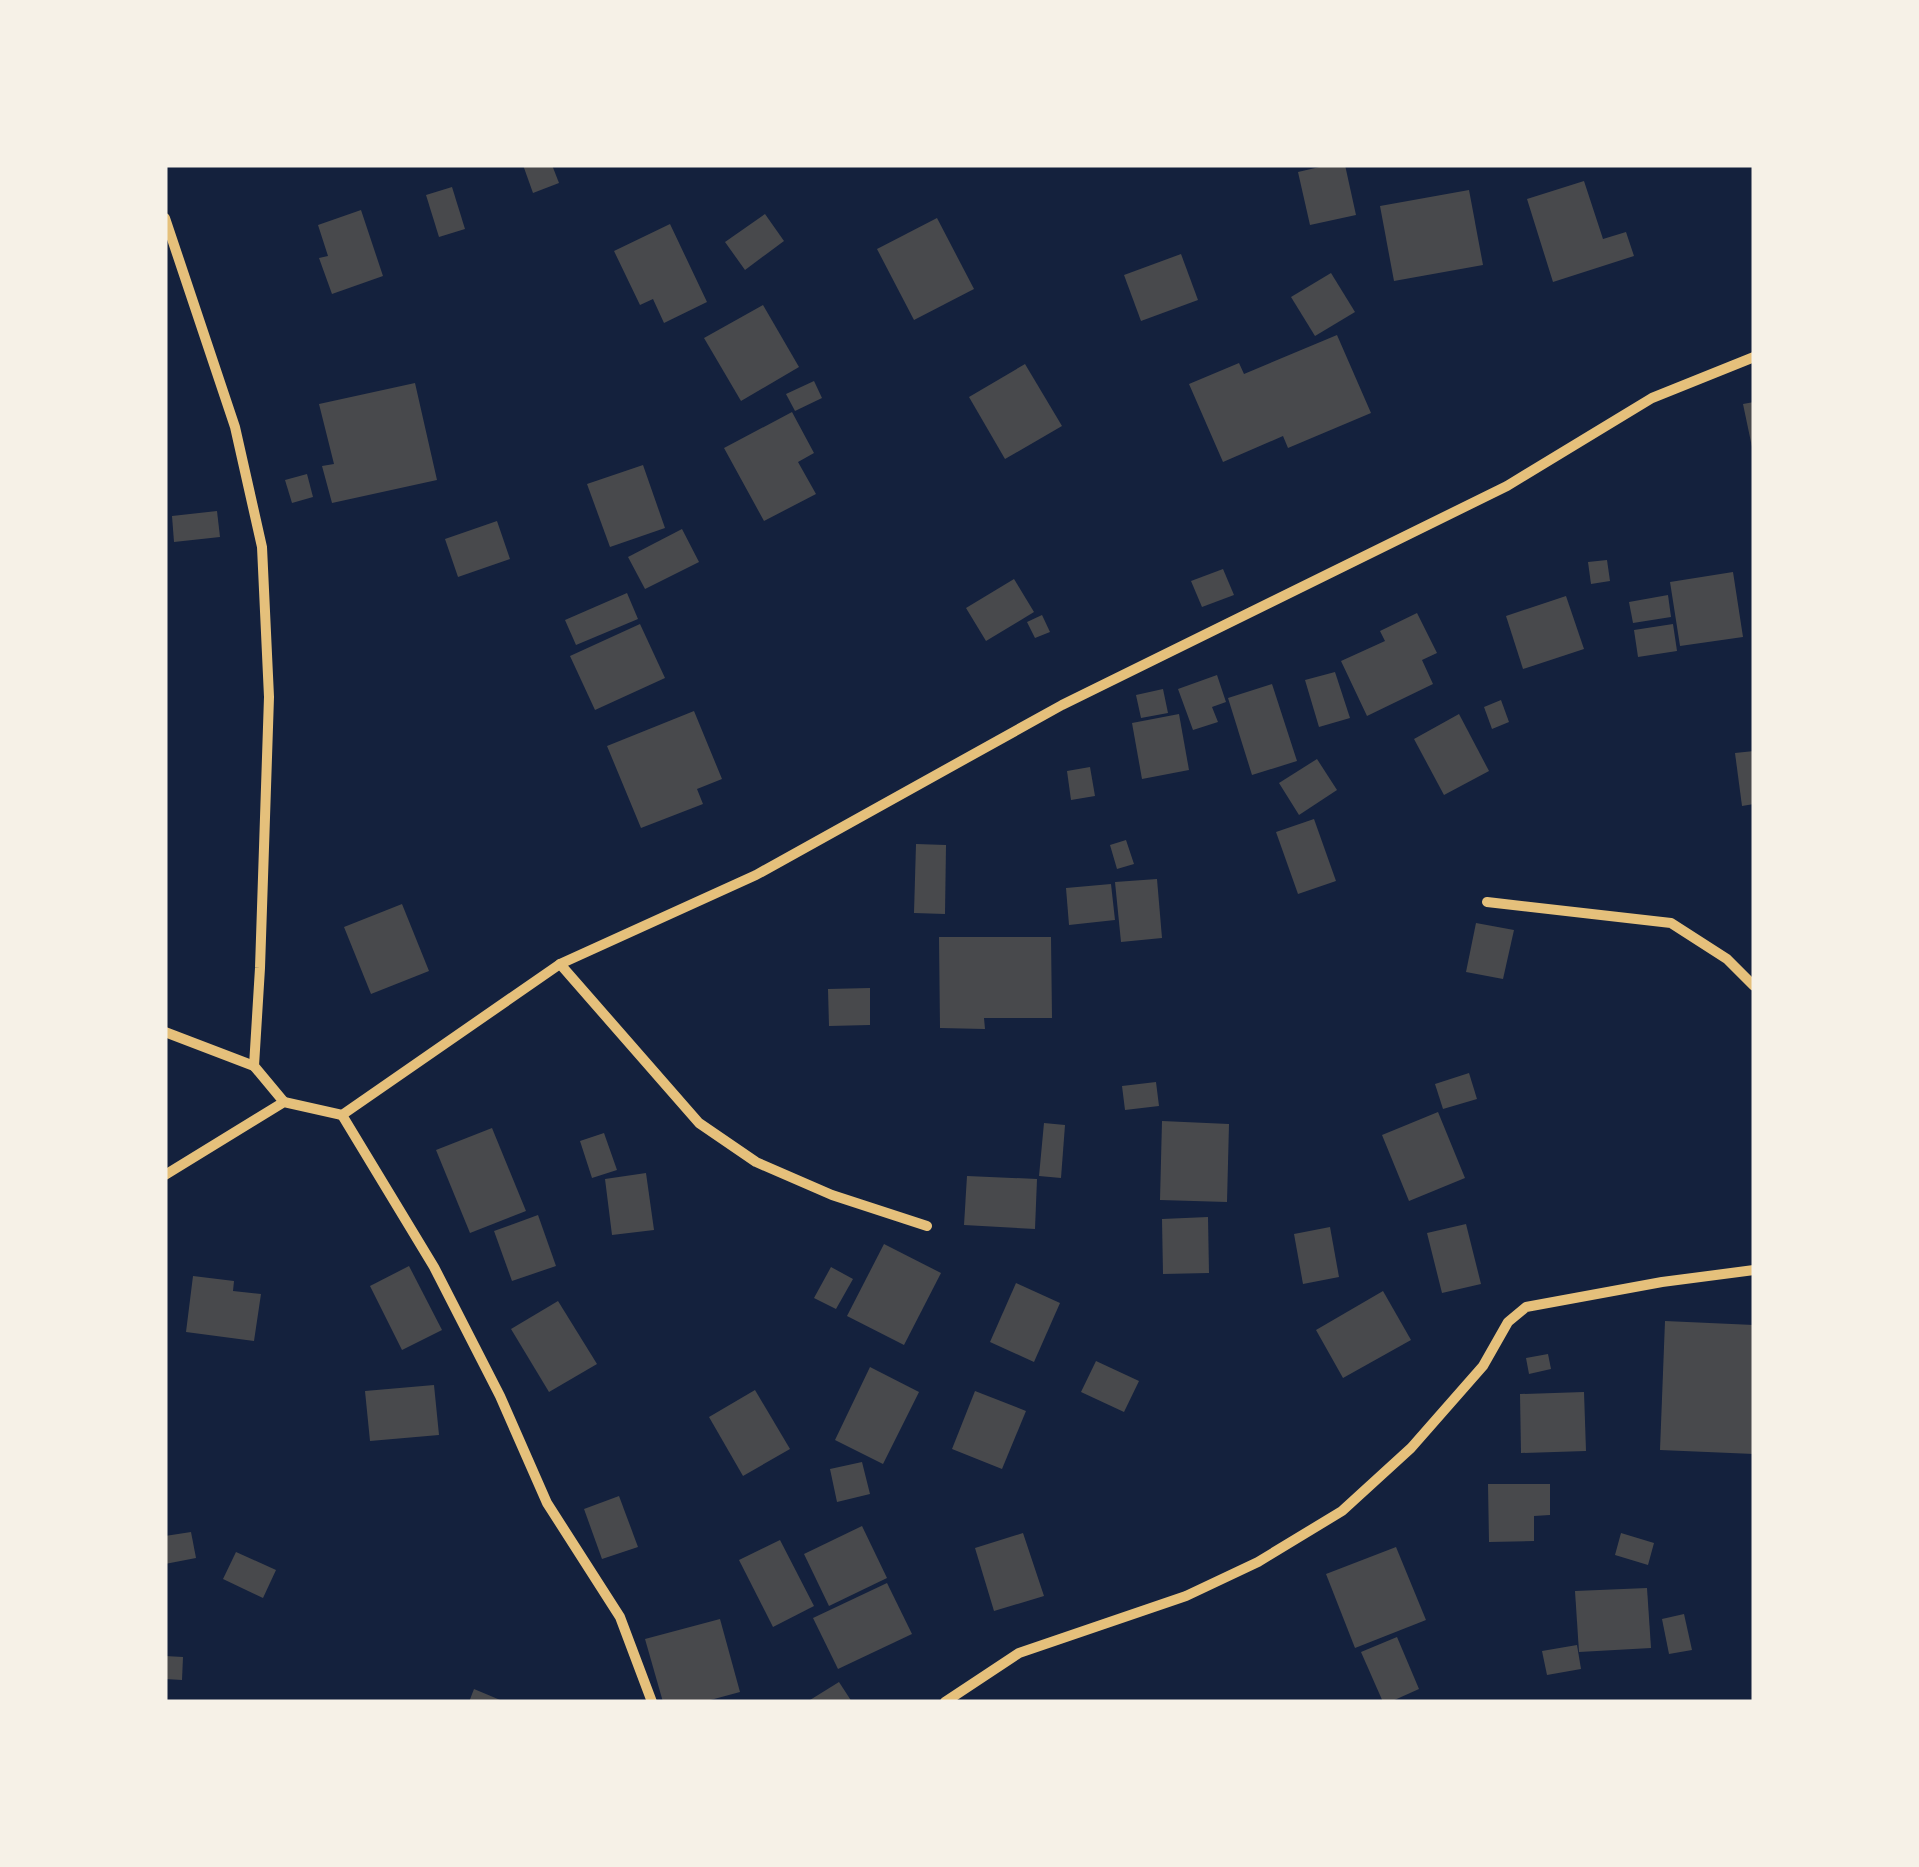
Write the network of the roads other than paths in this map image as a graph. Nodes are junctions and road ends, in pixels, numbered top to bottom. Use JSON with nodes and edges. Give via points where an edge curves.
{"nodes":[{"id":1,"x":165,"y":218,"type":"edge"},
{"id":2,"x":1754,"y":357,"type":"edge"},
{"id":3,"x":1487,"y":902,"type":"dead end"},
{"id":4,"x":560,"y":964,"type":"junction"},
{"id":5,"x":1754,"y":986,"type":"edge"},
{"id":6,"x":165,"y":1032,"type":"edge"},
{"id":7,"x":254,"y":1066,"type":"junction"},
{"id":8,"x":284,"y":1102,"type":"junction"},
{"id":9,"x":342,"y":1115,"type":"junction"},
{"id":10,"x":165,"y":1175,"type":"edge"},
{"id":11,"x":926,"y":1226,"type":"dead end"},
{"id":12,"x":1754,"y":1270,"type":"edge"},
{"id":13,"x":652,"y":1702,"type":"edge"},
{"id":14,"x":945,"y":1702,"type":"edge"}],
"edges":[{"from":1,"to":7,"type":"street","via":[[234,428],[262,546],[269,697]]},
{"from":2,"to":4,"type":"street","via":[[1652,398],[1507,486],[1062,705],[756,875]]},
{"from":3,"to":5,"type":"street","via":[[1671,923],[1727,959]]},
{"from":4,"to":9,"type":"street"},
{"from":4,"to":11,"type":"street","via":[[699,1123],[756,1162]]},
{"from":6,"to":7,"type":"street"},
{"from":7,"to":8,"type":"street"},
{"from":8,"to":9,"type":"street"},
{"from":8,"to":10,"type":"street"},
{"from":9,"to":13,"type":"street","via":[[434,1267],[547,1503],[620,1617]]},
{"from":12,"to":14,"type":"street","via":[[1526,1307],[1412,1448],[1342,1511],[1186,1596],[1019,1653]]}]}
